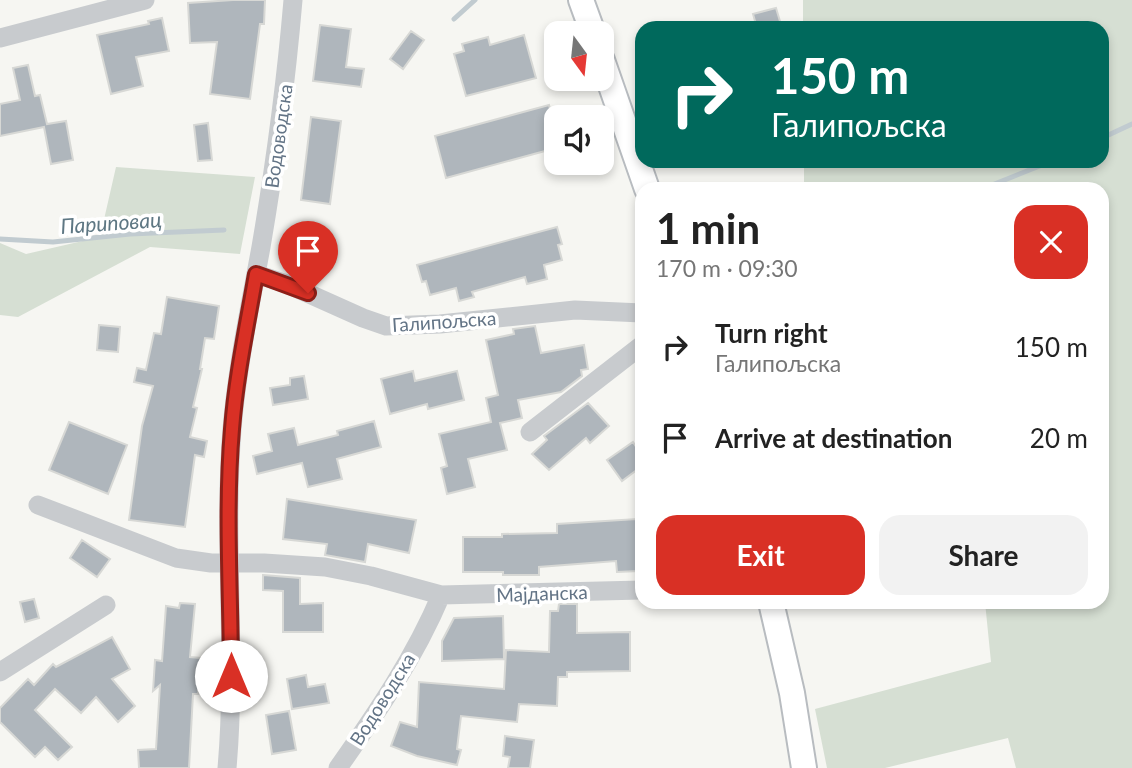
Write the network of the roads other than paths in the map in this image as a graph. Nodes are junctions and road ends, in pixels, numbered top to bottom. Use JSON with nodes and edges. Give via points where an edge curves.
{"nodes":[{"id":1,"x":145,"y":0,"type":"edge"},
{"id":2,"x":293,"y":0,"type":"edge"},
{"id":3,"x":581,"y":0,"type":"edge"},
{"id":4,"x":589,"y":21,"type":"edge"},
{"id":5,"x":0,"y":38,"type":"edge"},
{"id":6,"x":613,"y":91,"type":"edge"},
{"id":7,"x":635,"y":155,"type":"edge"},
{"id":8,"x":256,"y":274,"type":"junction"},
{"id":9,"x":635,"y":313,"type":"edge"},
{"id":10,"x":635,"y":350,"type":"edge"},
{"id":11,"x":530,"y":432,"type":"dead end"},
{"id":12,"x":38,"y":505,"type":"dead end"},
{"id":13,"x":229,"y":563,"type":"junction"},
{"id":14,"x":635,"y":590,"type":"edge"},
{"id":15,"x":441,"y":595,"type":"junction"},
{"id":16,"x":106,"y":605,"type":"dead end"},
{"id":17,"x":773,"y":609,"type":"edge"},
{"id":18,"x":0,"y":672,"type":"edge"},
{"id":19,"x":227,"y":768,"type":"edge"},
{"id":20,"x":338,"y":768,"type":"edge"},
{"id":21,"x":804,"y":768,"type":"edge"}],
"edges":[{"from":1,"to":5,"type":"street"},
{"from":2,"to":8,"type":"street","name":"Водоводска","via":[[277,151]]},
{"from":3,"to":4,"type":"main road"},
{"from":6,"to":7,"type":"main road"},
{"from":8,"to":9,"type":"street","name":"Галипољска","via":[[386,326],[575,310]]},
{"from":8,"to":13,"type":"street","name":"Водоводска","via":[[233,418]]},
{"from":10,"to":11,"type":"street"},
{"from":12,"to":13,"type":"street","via":[[171,557]]},
{"from":13,"to":15,"type":"street","via":[[325,567]]},
{"from":13,"to":19,"type":"street","name":"Водоводска"},
{"from":14,"to":15,"type":"street","name":"Мајданска"},
{"from":15,"to":20,"type":"street","name":"Водоводска","via":[[389,693]]},
{"from":16,"to":18,"type":"street"},
{"from":17,"to":21,"type":"main road"}]}
